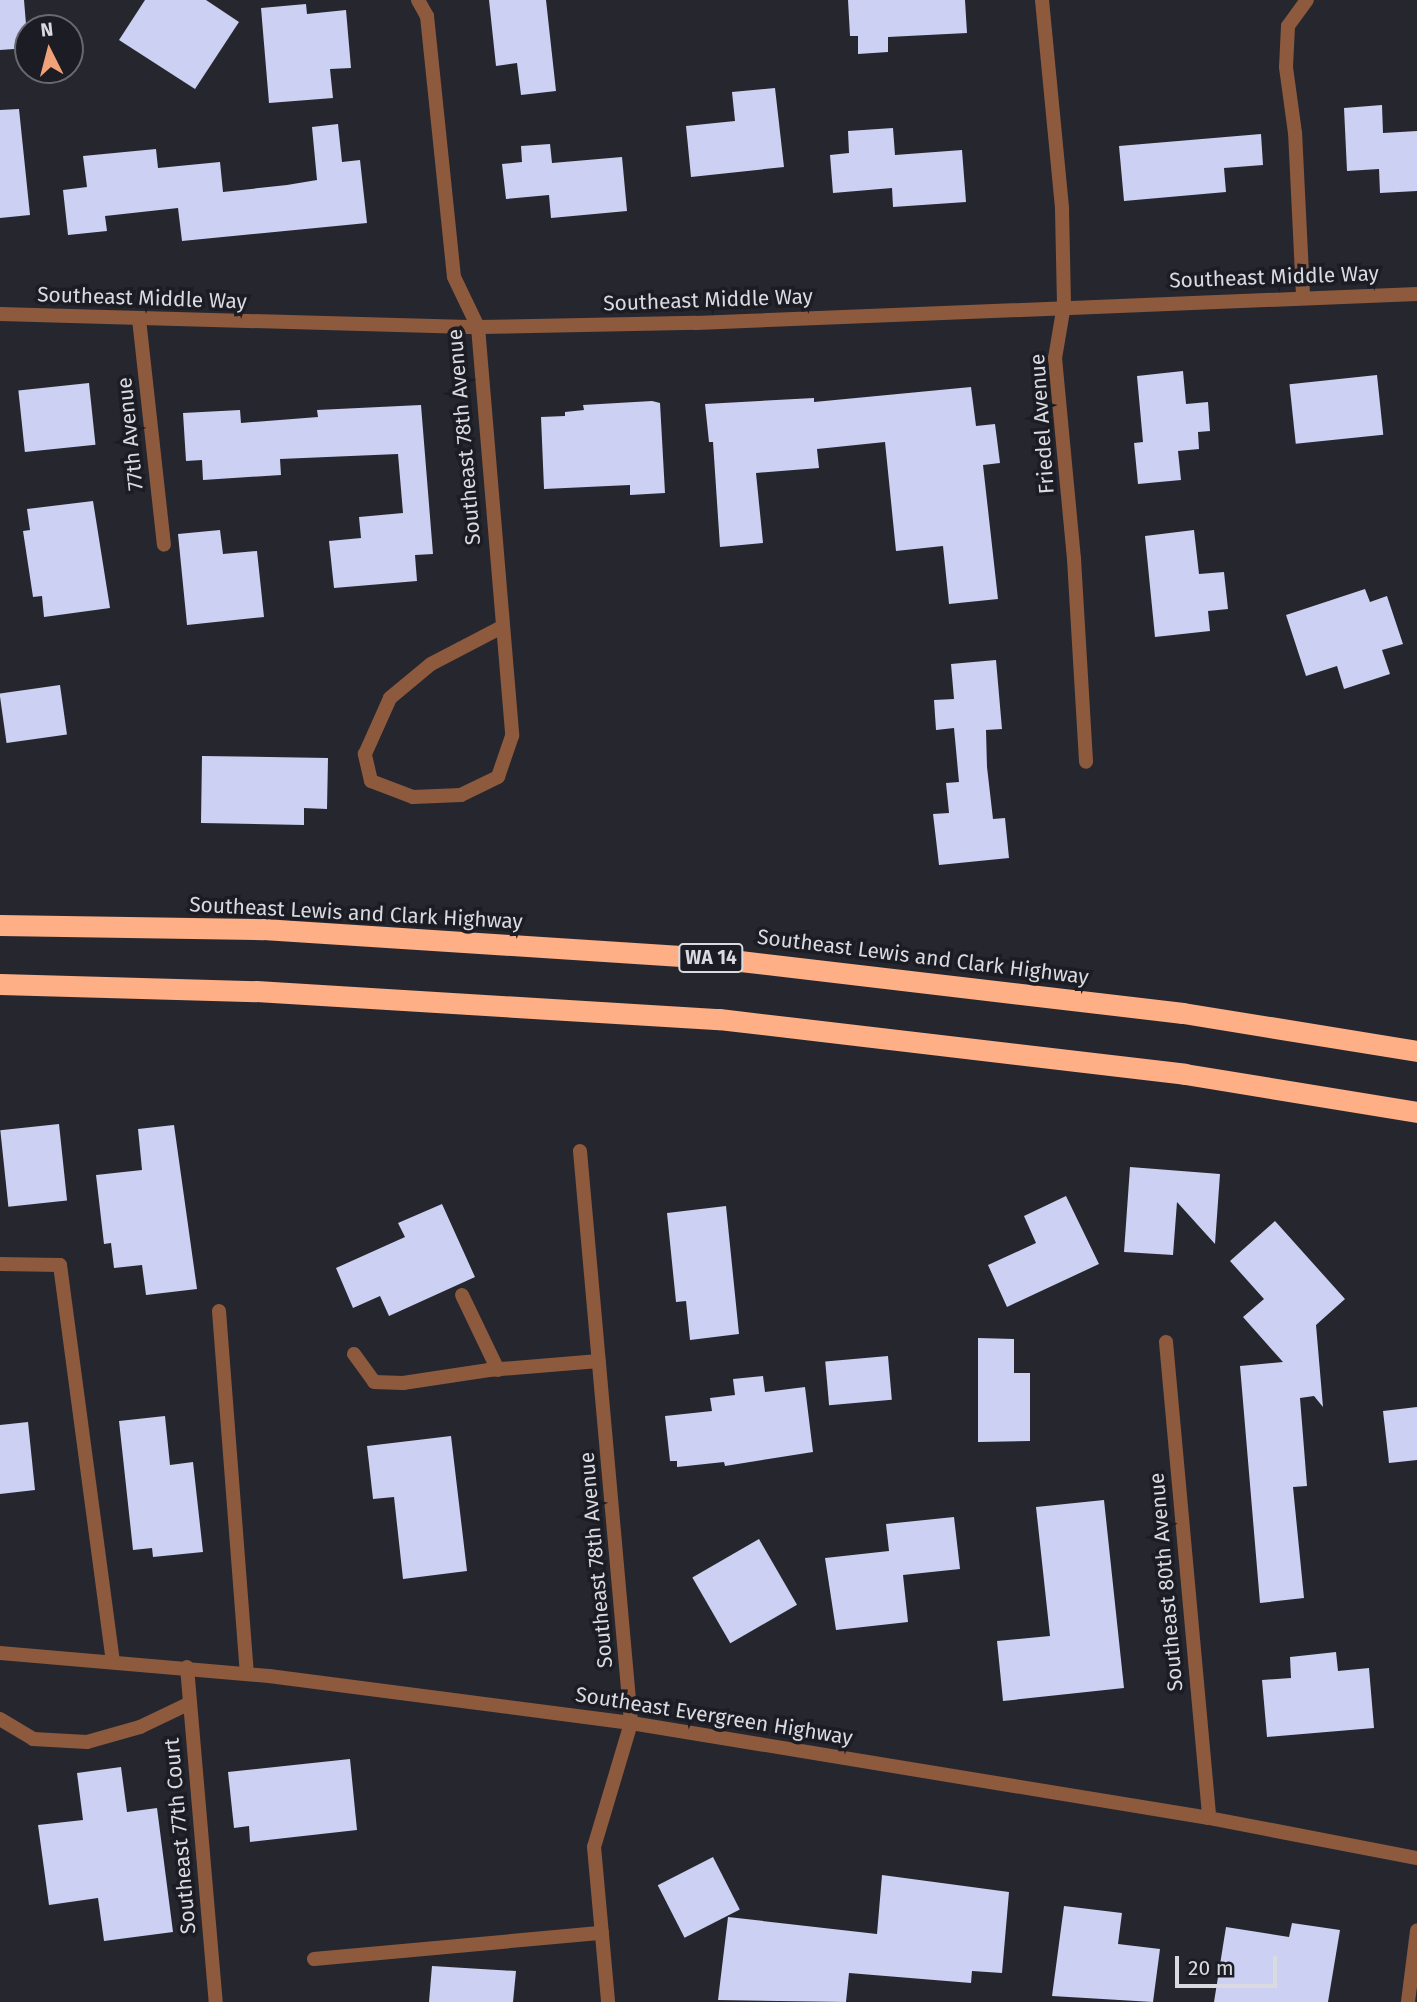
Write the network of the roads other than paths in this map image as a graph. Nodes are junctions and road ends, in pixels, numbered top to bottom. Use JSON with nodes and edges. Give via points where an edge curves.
{"nodes":[{"id":1,"x":418,"y":0,"type":"edge"},
{"id":2,"x":1042,"y":0,"type":"edge"},
{"id":3,"x":1307,"y":0,"type":"edge"},
{"id":4,"x":1417,"y":294,"type":"edge"},
{"id":5,"x":1303,"y":295,"type":"junction"},
{"id":6,"x":1064,"y":305,"type":"junction"},
{"id":7,"x":0,"y":314,"type":"edge"},
{"id":8,"x":139,"y":319,"type":"junction"},
{"id":9,"x":478,"y":327,"type":"junction"},
{"id":10,"x":164,"y":545,"type":"dead end"},
{"id":11,"x":502,"y":627,"type":"junction"},
{"id":12,"x":1086,"y":762,"type":"dead end"},
{"id":13,"x":0,"y":925,"type":"edge"},
{"id":14,"x":0,"y":984,"type":"edge"},
{"id":15,"x":1417,"y":1051,"type":"edge"},
{"id":16,"x":1417,"y":1112,"type":"edge"},
{"id":17,"x":580,"y":1151,"type":"dead end"},
{"id":18,"x":0,"y":1264,"type":"edge"},
{"id":19,"x":463,"y":1295,"type":"dead end"},
{"id":20,"x":219,"y":1311,"type":"dead end"},
{"id":21,"x":1166,"y":1342,"type":"dead end"},
{"id":22,"x":354,"y":1354,"type":"dead end"},
{"id":23,"x":599,"y":1361,"type":"junction"},
{"id":24,"x":498,"y":1370,"type":"junction"},
{"id":25,"x":0,"y":1653,"type":"edge"},
{"id":26,"x":113,"y":1661,"type":"junction"},
{"id":27,"x":187,"y":1667,"type":"junction"},
{"id":28,"x":247,"y":1674,"type":"junction"},
{"id":29,"x":190,"y":1703,"type":"junction"},
{"id":30,"x":0,"y":1719,"type":"edge"},
{"id":31,"x":631,"y":1723,"type":"junction"},
{"id":32,"x":1209,"y":1818,"type":"junction"},
{"id":33,"x":1417,"y":1858,"type":"edge"},
{"id":34,"x":1417,"y":1931,"type":"edge"},
{"id":35,"x":602,"y":1933,"type":"junction"},
{"id":36,"x":314,"y":1959,"type":"dead end"},
{"id":37,"x":216,"y":2002,"type":"edge"},
{"id":38,"x":608,"y":2002,"type":"edge"},
{"id":39,"x":1408,"y":2002,"type":"edge"}],
"edges":[{"from":1,"to":9,"type":"street","name":"Southeast 78th Avenue","via":[[427,16],[454,277]]},
{"from":2,"to":6,"type":"street","name":"Friedel Avenue","via":[[1062,209]]},
{"from":3,"to":5,"type":"street","via":[[1288,26],[1286,67],[1295,133]]},
{"from":4,"to":5,"type":"street","name":"Southeast Middle Way"},
{"from":5,"to":6,"type":"street","name":"Southeast Middle Way"},
{"from":6,"to":9,"type":"street","name":"Southeast Middle Way","via":[[696,323]]},
{"from":6,"to":12,"type":"street","name":"Friedel Avenue","via":[[1055,358],[1074,559]]},
{"from":7,"to":8,"type":"street","name":"Southeast Middle Way"},
{"from":8,"to":9,"type":"street","name":"Southeast Middle Way"},
{"from":8,"to":10,"type":"street","name":"77th Avenue"},
{"from":9,"to":11,"type":"street","name":"Southeast 78th Avenue"},
{"from":11,"to":11,"type":"street","name":"Southeast 78th Avenue","via":[[431,664],[390,698],[365,754],[371,781],[413,797],[461,795],[498,777],[512,736]]},
{"from":13,"to":15,"type":"highway","name":"Southeast Lewis and Clark Highway","number":"WA 14","via":[[263,929],[723,959],[1183,1013]]},
{"from":14,"to":16,"type":"highway","via":[[256,990],[719,1020],[1185,1074]]},
{"from":17,"to":23,"type":"street","name":"Southeast 78th Avenue"},
{"from":18,"to":26,"type":"street","via":[[60,1265]]},
{"from":19,"to":24,"type":"street"},
{"from":20,"to":28,"type":"street"},
{"from":21,"to":32,"type":"street","name":"Southeast 80th Avenue"},
{"from":22,"to":24,"type":"street","via":[[374,1382],[440,1381]]},
{"from":23,"to":24,"type":"street"},
{"from":23,"to":31,"type":"street","name":"Southeast 78th Avenue"},
{"from":25,"to":26,"type":"street","name":"Southeast Evergreen Highway"},
{"from":26,"to":27,"type":"street","name":"Southeast Evergreen Highway"},
{"from":27,"to":28,"type":"street","name":"Southeast Evergreen Highway"},
{"from":27,"to":29,"type":"street","name":"Southeast 77th Court"},
{"from":28,"to":31,"type":"street","name":"Southeast Evergreen Highway"},
{"from":29,"to":30,"type":"street","via":[[140,1727],[87,1742],[33,1739]]},
{"from":29,"to":37,"type":"street","name":"Southeast 77th Court"},
{"from":31,"to":32,"type":"street","name":"Southeast Evergreen Highway"},
{"from":31,"to":35,"type":"street","name":"Southeast 78th Avenue","via":[[594,1847]]},
{"from":32,"to":33,"type":"street","name":"Southeast Evergreen Highway"},
{"from":34,"to":39,"type":"street"},
{"from":35,"to":36,"type":"street"},
{"from":35,"to":38,"type":"street","name":"Southeast 78th Avenue"}]}
